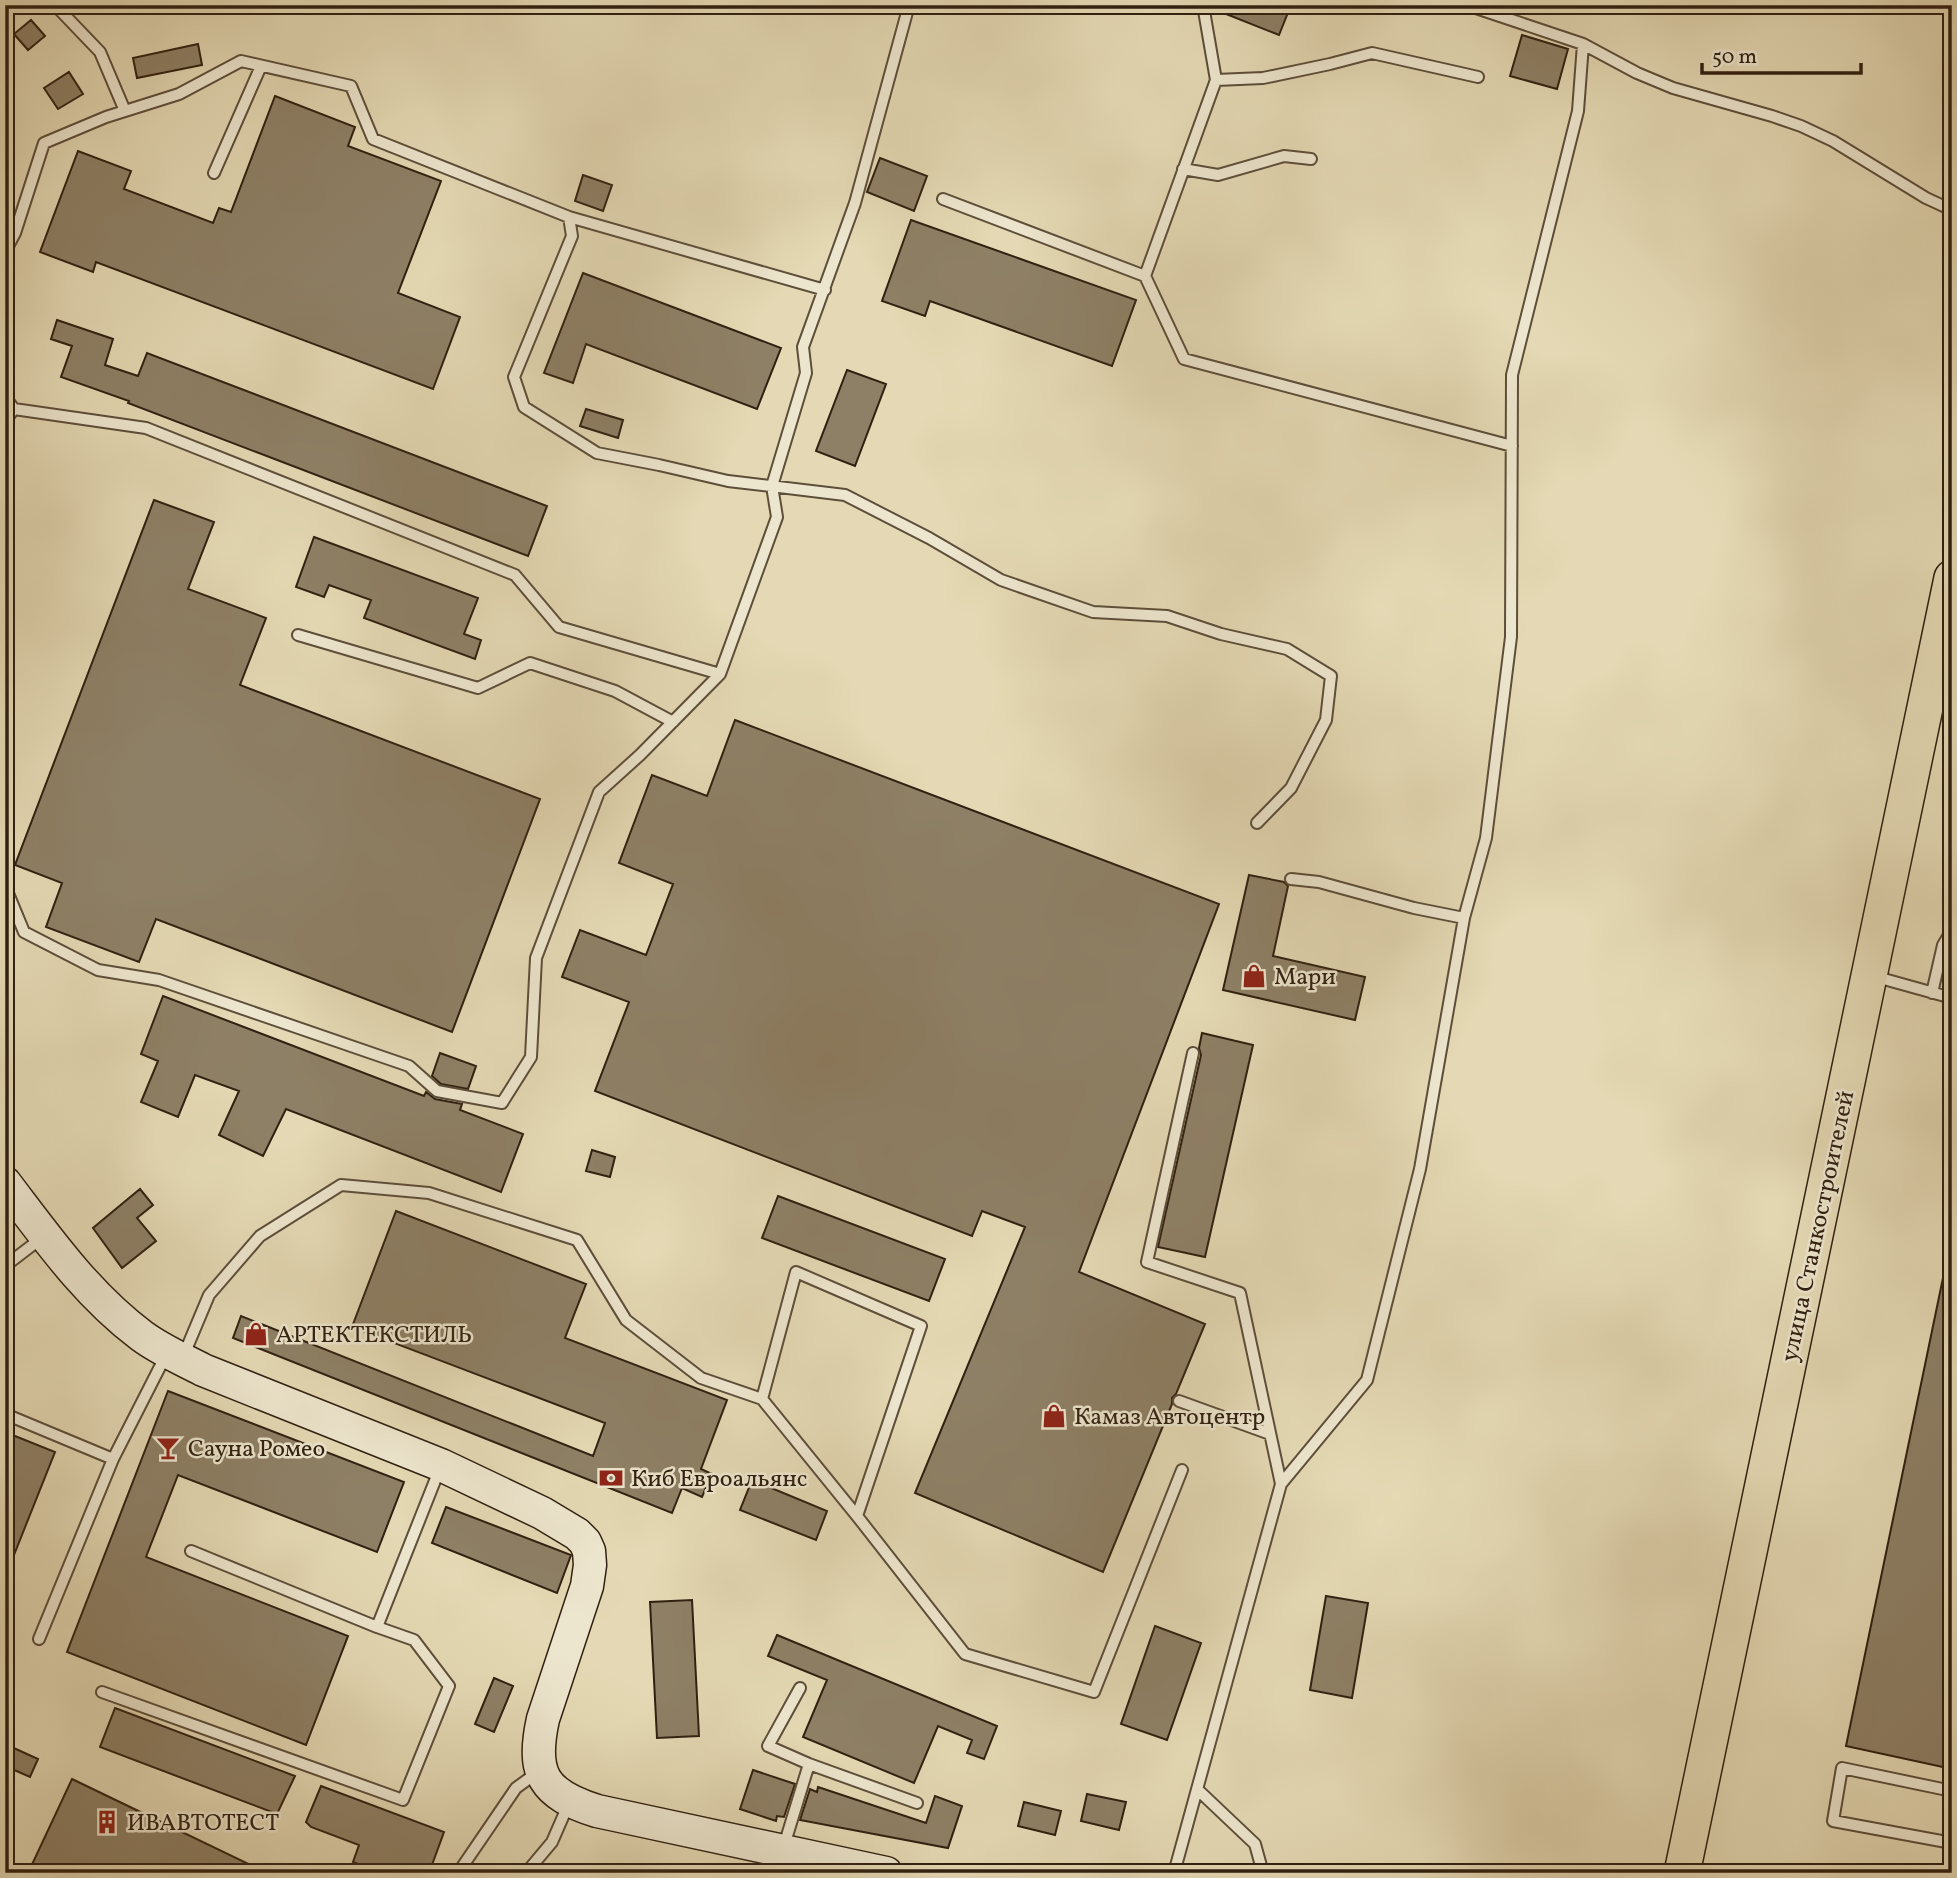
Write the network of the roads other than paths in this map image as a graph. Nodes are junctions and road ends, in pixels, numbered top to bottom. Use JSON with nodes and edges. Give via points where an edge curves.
{"nodes":[{"id":1,"x":55,"y":5,"type":"edge"},
{"id":2,"x":909,"y":5,"type":"edge"},
{"id":3,"x":1203,"y":5,"type":"edge"},
{"id":4,"x":1473,"y":7,"type":"edge"},
{"id":5,"x":1583,"y":44,"type":"junction"},
{"id":6,"x":261,"y":66,"type":"junction"},
{"id":7,"x":1478,"y":77,"type":"dead end"},
{"id":8,"x":1216,"y":80,"type":"junction"},
{"id":9,"x":125,"y":111,"type":"junction"},
{"id":10,"x":1311,"y":159,"type":"dead end"},
{"id":11,"x":1183,"y":169,"type":"junction"},
{"id":12,"x":214,"y":173,"type":"dead end"},
{"id":13,"x":943,"y":199,"type":"dead end"},
{"id":14,"x":1952,"y":210,"type":"edge"},
{"id":15,"x":569,"y":217,"type":"junction"},
{"id":16,"x":5,"y":252,"type":"edge"},
{"id":17,"x":1145,"y":276,"type":"junction"},
{"id":18,"x":825,"y":290,"type":"junction"},
{"id":19,"x":5,"y":397,"type":"edge"},
{"id":20,"x":14,"y":409,"type":"junction"},
{"id":21,"x":5,"y":421,"type":"edge"},
{"id":22,"x":1512,"y":446,"type":"junction"},
{"id":23,"x":772,"y":486,"type":"junction"},
{"id":24,"x":1952,"y":578,"type":"edge"},
{"id":25,"x":298,"y":635,"type":"dead end"},
{"id":26,"x":720,"y":674,"type":"junction"},
{"id":27,"x":673,"y":722,"type":"junction"},
{"id":28,"x":1257,"y":822,"type":"dead end"},
{"id":29,"x":1291,"y":880,"type":"dead end"},
{"id":30,"x":7,"y":891,"type":"edge"},
{"id":31,"x":1464,"y":918,"type":"junction"},
{"id":32,"x":1952,"y":930,"type":"edge"},
{"id":33,"x":1870,"y":975,"type":"junction"},
{"id":34,"x":1932,"y":993,"type":"junction"},
{"id":35,"x":1952,"y":998,"type":"edge"},
{"id":36,"x":1193,"y":1053,"type":"dead end"},
{"id":37,"x":5,"y":1183,"type":"edge"},
{"id":38,"x":45,"y":1236,"type":"junction"},
{"id":39,"x":5,"y":1266,"type":"edge"},
{"id":40,"x":175,"y":1356,"type":"junction"},
{"id":41,"x":762,"y":1399,"type":"junction"},
{"id":42,"x":1179,"y":1401,"type":"dead end"},
{"id":43,"x":5,"y":1414,"type":"edge"},
{"id":44,"x":1270,"y":1434,"type":"junction"},
{"id":45,"x":113,"y":1459,"type":"junction"},
{"id":46,"x":441,"y":1465,"type":"junction"},
{"id":47,"x":1182,"y":1470,"type":"dead end"},
{"id":48,"x":1281,"y":1484,"type":"junction"},
{"id":49,"x":857,"y":1516,"type":"junction"},
{"id":50,"x":191,"y":1551,"type":"dead end"},
{"id":51,"x":377,"y":1626,"type":"junction"},
{"id":52,"x":38,"y":1639,"type":"dead end"},
{"id":53,"x":800,"y":1688,"type":"dead end"},
{"id":54,"x":102,"y":1692,"type":"dead end"},
{"id":55,"x":809,"y":1764,"type":"junction"},
{"id":56,"x":541,"y":1771,"type":"junction"},
{"id":57,"x":1197,"y":1789,"type":"junction"},
{"id":58,"x":1952,"y":1791,"type":"edge"},
{"id":59,"x":570,"y":1800,"type":"junction"},
{"id":60,"x":917,"y":1803,"type":"dead end"},
{"id":61,"x":1952,"y":1843,"type":"edge"},
{"id":62,"x":782,"y":1851,"type":"junction"},
{"id":63,"x":458,"y":1873,"type":"edge"},
{"id":64,"x":526,"y":1873,"type":"edge"},
{"id":65,"x":886,"y":1873,"type":"edge"},
{"id":66,"x":1174,"y":1873,"type":"edge"},
{"id":67,"x":1263,"y":1873,"type":"edge"},
{"id":68,"x":1682,"y":1873,"type":"edge"}],
"edges":[{"from":1,"to":9,"type":"lane","via":[[100,52]]},
{"from":2,"to":18,"type":"lane","via":[[855,203]]},
{"from":3,"to":8,"type":"lane"},
{"from":4,"to":5,"type":"lane"},
{"from":5,"to":14,"type":"lane","via":[[1673,88],[1801,126]]},
{"from":5,"to":22,"type":"lane","via":[[1578,111],[1512,375]]},
{"from":6,"to":9,"type":"lane","via":[[241,61],[179,94]]},
{"from":6,"to":12,"type":"lane"},
{"from":6,"to":15,"type":"lane","via":[[351,86],[373,139]]},
{"from":7,"to":8,"type":"lane","via":[[1372,53],[1263,78]]},
{"from":8,"to":11,"type":"lane"},
{"from":9,"to":16,"type":"lane","via":[[44,143]]},
{"from":10,"to":11,"type":"lane","via":[[1284,156],[1217,175]]},
{"from":11,"to":17,"type":"lane"},
{"from":13,"to":17,"type":"lane"},
{"from":15,"to":18,"type":"lane"},
{"from":15,"to":23,"type":"lane","via":[[572,236],[514,377],[524,407],[597,453]]},
{"from":17,"to":22,"type":"lane","via":[[1184,359]]},
{"from":18,"to":23,"type":"lane","via":[[803,347],[806,373]]},
{"from":19,"to":20,"type":"lane"},
{"from":20,"to":21,"type":"lane"},
{"from":20,"to":26,"type":"lane","via":[[146,428],[515,575],[559,627]]},
{"from":22,"to":31,"type":"lane","via":[[1511,637],[1486,838]]},
{"from":23,"to":26,"type":"lane","via":[[777,517]]},
{"from":23,"to":28,"type":"lane","via":[[845,495],[1001,580],[1093,612],[1167,616],[1287,649],[1331,676],[1326,720],[1291,788]]},
{"from":24,"to":33,"type":"main road","name":"улица Станкостроителей"},
{"from":25,"to":27,"type":"lane","via":[[478,688],[530,663],[615,691]]},
{"from":26,"to":27,"type":"lane"},
{"from":27,"to":30,"type":"lane","via":[[599,792],[536,958],[531,1057],[502,1103],[437,1091],[409,1066],[159,981],[98,971],[24,932]]},
{"from":29,"to":31,"type":"lane","via":[[1319,882]]},
{"from":31,"to":48,"type":"lane","via":[[1420,1169],[1367,1380]]},
{"from":32,"to":34,"type":"lane","via":[[1943,945]]},
{"from":33,"to":34,"type":"lane"},
{"from":33,"to":68,"type":"main road","name":"улица Станкостроителей"},
{"from":34,"to":35,"type":"lane"},
{"from":36,"to":44,"type":"lane","via":[[1147,1262],[1240,1293]]},
{"from":37,"to":38,"type":"street"},
{"from":38,"to":39,"type":"lane"},
{"from":38,"to":40,"type":"street","via":[[96,1295],[142,1336]]},
{"from":40,"to":41,"type":"lane","via":[[209,1295],[260,1237],[341,1185],[429,1193],[577,1240],[626,1320],[701,1378]]},
{"from":40,"to":45,"type":"lane"},
{"from":40,"to":46,"type":"street"},
{"from":41,"to":49,"type":"lane"},
{"from":41,"to":49,"type":"lane","via":[[796,1272],[921,1326]]},
{"from":42,"to":44,"type":"lane"},
{"from":43,"to":45,"type":"lane"},
{"from":44,"to":48,"type":"lane"},
{"from":45,"to":52,"type":"lane"},
{"from":46,"to":51,"type":"lane"},
{"from":46,"to":56,"type":"street","via":[[568,1526],[589,1551],[587,1586],[543,1719],[537,1756]]},
{"from":47,"to":49,"type":"lane","via":[[1094,1692],[965,1654]]},
{"from":48,"to":57,"type":"lane"},
{"from":50,"to":51,"type":"lane"},
{"from":51,"to":54,"type":"lane","via":[[414,1640],[449,1686],[403,1800]]},
{"from":53,"to":55,"type":"lane","via":[[768,1746]]},
{"from":55,"to":60,"type":"lane"},
{"from":55,"to":62,"type":"lane"},
{"from":56,"to":59,"type":"street","via":[[553,1789]]},
{"from":56,"to":63,"type":"lane","via":[[516,1788]]},
{"from":57,"to":66,"type":"lane"},
{"from":57,"to":67,"type":"lane","via":[[1255,1844]]},
{"from":58,"to":61,"type":"lane","via":[[1842,1768],[1833,1821]]},
{"from":59,"to":62,"type":"street","via":[[597,1811]]},
{"from":59,"to":64,"type":"lane","via":[[552,1842]]},
{"from":62,"to":65,"type":"street"}]}
